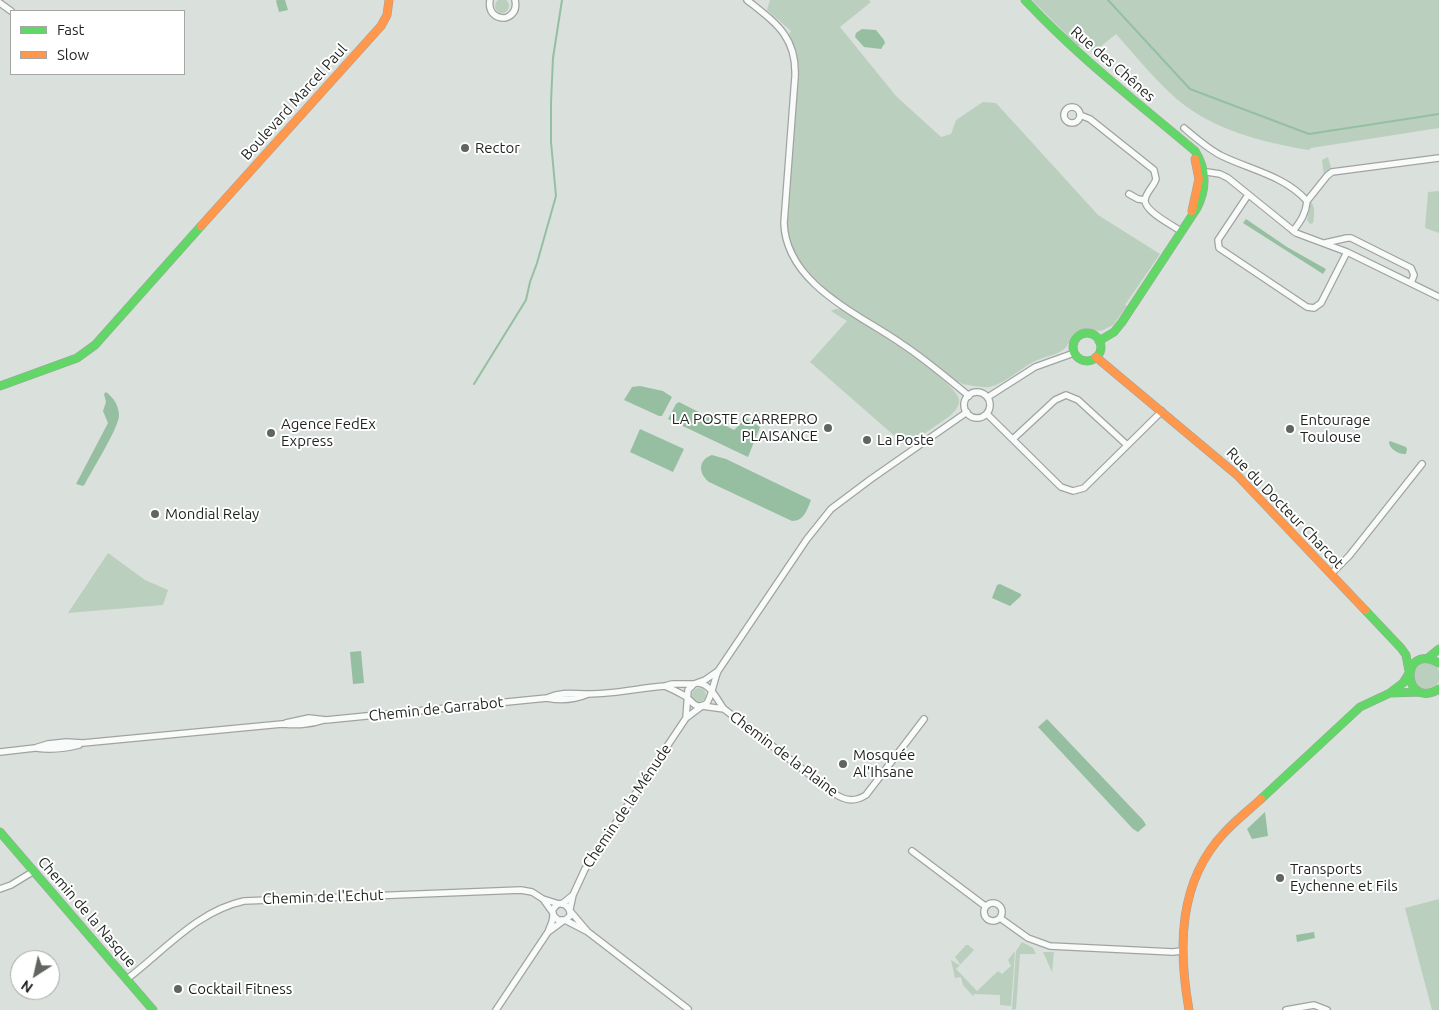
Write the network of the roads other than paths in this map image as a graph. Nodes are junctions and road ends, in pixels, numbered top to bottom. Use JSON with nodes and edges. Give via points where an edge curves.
{"nodes":[{"id":1,"x":389,"y":0,"type":"edge"},
{"id":2,"x":490,"y":0,"type":"edge"},
{"id":3,"x":515,"y":0,"type":"edge"},
{"id":4,"x":747,"y":0,"type":"edge"},
{"id":5,"x":1025,"y":0,"type":"edge"},
{"id":6,"x":0,"y":3,"type":"edge"},
{"id":7,"x":10,"y":10,"type":"edge"},
{"id":8,"x":1080,"y":115,"type":"dead end"},
{"id":9,"x":1184,"y":128,"type":"dead end"},
{"id":10,"x":1439,"y":158,"type":"edge"},
{"id":11,"x":1202,"y":171,"type":"junction"},
{"id":12,"x":1129,"y":194,"type":"dead end"},
{"id":13,"x":1248,"y":195,"type":"junction"},
{"id":14,"x":1145,"y":200,"type":"junction"},
{"id":15,"x":1307,"y":201,"type":"junction"},
{"id":16,"x":1191,"y":215,"type":"junction"},
{"id":17,"x":1181,"y":231,"type":"junction"},
{"id":18,"x":1293,"y":231,"type":"junction"},
{"id":19,"x":1343,"y":239,"type":"junction"},
{"id":20,"x":1325,"y":243,"type":"junction"},
{"id":21,"x":1344,"y":251,"type":"junction"},
{"id":22,"x":1411,"y":284,"type":"junction"},
{"id":23,"x":1439,"y":297,"type":"edge"},
{"id":24,"x":1099,"y":341,"type":"junction"},
{"id":25,"x":1074,"y":352,"type":"junction"},
{"id":26,"x":1096,"y":358,"type":"junction"},
{"id":27,"x":0,"y":386,"type":"edge"},
{"id":28,"x":968,"y":396,"type":"junction"},
{"id":29,"x":988,"y":397,"type":"junction"},
{"id":30,"x":1162,"y":411,"type":"junction"},
{"id":31,"x":967,"y":412,"type":"junction"},
{"id":32,"x":987,"y":414,"type":"junction"},
{"id":33,"x":1013,"y":440,"type":"junction"},
{"id":34,"x":1127,"y":446,"type":"junction"},
{"id":35,"x":1422,"y":464,"type":"dead end"},
{"id":36,"x":1331,"y":574,"type":"junction"},
{"id":37,"x":1401,"y":648,"type":"junction"},
{"id":38,"x":1439,"y":649,"type":"edge"},
{"id":39,"x":1427,"y":658,"type":"junction"},
{"id":40,"x":1439,"y":663,"type":"edge"},
{"id":41,"x":718,"y":671,"type":"junction"},
{"id":42,"x":1409,"y":673,"type":"junction"},
{"id":43,"x":696,"y":683,"type":"junction"},
{"id":44,"x":665,"y":686,"type":"junction"},
{"id":45,"x":1439,"y":689,"type":"edge"},
{"id":46,"x":711,"y":691,"type":"junction"},
{"id":47,"x":1419,"y":692,"type":"junction"},
{"id":48,"x":1390,"y":693,"type":"junction"},
{"id":49,"x":1430,"y":693,"type":"junction"},
{"id":50,"x":1439,"y":696,"type":"edge"},
{"id":51,"x":688,"y":698,"type":"junction"},
{"id":52,"x":702,"y":706,"type":"junction"},
{"id":53,"x":724,"y":710,"type":"junction"},
{"id":54,"x":686,"y":718,"type":"junction"},
{"id":55,"x":924,"y":718,"type":"dead end"},
{"id":56,"x":0,"y":752,"type":"edge"},
{"id":57,"x":0,"y":832,"type":"edge"},
{"id":58,"x":912,"y":852,"type":"dead end"},
{"id":59,"x":34,"y":871,"type":"junction"},
{"id":60,"x":0,"y":889,"type":"edge"},
{"id":61,"x":573,"y":895,"type":"junction"},
{"id":62,"x":543,"y":899,"type":"junction"},
{"id":63,"x":561,"y":904,"type":"junction"},
{"id":64,"x":985,"y":906,"type":"junction"},
{"id":65,"x":570,"y":910,"type":"junction"},
{"id":66,"x":553,"y":914,"type":"junction"},
{"id":67,"x":1000,"y":918,"type":"junction"},
{"id":68,"x":564,"y":921,"type":"junction"},
{"id":69,"x":548,"y":932,"type":"junction"},
{"id":70,"x":588,"y":932,"type":"junction"},
{"id":71,"x":1181,"y":950,"type":"junction"},
{"id":72,"x":127,"y":979,"type":"junction"},
{"id":73,"x":153,"y":1010,"type":"edge"},
{"id":74,"x":496,"y":1010,"type":"edge"},
{"id":75,"x":689,"y":1010,"type":"edge"},
{"id":76,"x":1189,"y":1010,"type":"edge"},
{"id":77,"x":1286,"y":1010,"type":"edge"},
{"id":78,"x":1327,"y":1010,"type":"edge"}],
"edges":[{"from":1,"to":27,"type":"street","name":"Boulevard Marcel Paul","via":[[388,15],[381,26],[106,334],[87,352],[70,361]]},
{"from":2,"to":3,"type":"street","via":[[492,14],[505,18],[515,10]]},
{"from":4,"to":28,"type":"street","via":[[782,29],[794,58],[784,234],[794,260],[832,299],[913,351]]},
{"from":5,"to":11,"type":"street","name":"Rue des Chênes","via":[[1076,52],[1186,144],[1198,156]]},
{"from":6,"to":7,"type":"street"},
{"from":8,"to":14,"type":"street","via":[[1090,119],[1154,170],[1156,179]]},
{"from":9,"to":15,"type":"street","via":[[1212,151],[1286,183]]},
{"from":10,"to":15,"type":"street","via":[[1332,172]]},
{"from":11,"to":13,"type":"street","via":[[1223,175]]},
{"from":11,"to":16,"type":"street"},
{"from":11,"to":16,"type":"street","via":[[1206,184],[1203,197]]},
{"from":12,"to":14,"type":"street"},
{"from":13,"to":18,"type":"street"},
{"from":13,"to":21,"type":"street","via":[[1218,240],[1219,248],[1307,307],[1316,308],[1321,303]]},
{"from":14,"to":17,"type":"street","via":[[1149,210]]},
{"from":15,"to":18,"type":"street","via":[[1305,214]]},
{"from":16,"to":17,"type":"street"},
{"from":17,"to":24,"type":"street","via":[[1122,322],[1114,332]]},
{"from":18,"to":20,"type":"street"},
{"from":19,"to":20,"type":"street"},
{"from":19,"to":21,"type":"street"},
{"from":19,"to":22,"type":"street","via":[[1351,238],[1411,268],[1414,275]]},
{"from":20,"to":21,"type":"street"},
{"from":21,"to":22,"type":"street"},
{"from":22,"to":23,"type":"street"},
{"from":24,"to":25,"type":"street","via":[[1090,334],[1078,336],[1074,341]]},
{"from":24,"to":26,"type":"street","via":[[1100,353]]},
{"from":25,"to":26,"type":"street","via":[[1084,361]]},
{"from":25,"to":29,"type":"street","via":[[1035,367]]},
{"from":26,"to":30,"type":"street","name":"Rue du Docteur Charcot"},
{"from":28,"to":29,"type":"street","via":[[976,392]]},
{"from":28,"to":31,"type":"street","via":[[965,402]]},
{"from":29,"to":32,"type":"street","via":[[990,407]]},
{"from":30,"to":34,"type":"street"},
{"from":30,"to":36,"type":"street","name":"Rue du Docteur Charcot","via":[[1237,475]]},
{"from":31,"to":32,"type":"street","via":[[977,418]]},
{"from":31,"to":41,"type":"street","via":[[831,509]]},
{"from":32,"to":33,"type":"street"},
{"from":33,"to":34,"type":"street","via":[[1056,400],[1066,396],[1078,400]]},
{"from":33,"to":34,"type":"street","via":[[1061,487],[1073,491],[1084,488]]},
{"from":35,"to":36,"type":"street"},
{"from":36,"to":37,"type":"street","name":"Rue du Docteur Charcot"},
{"from":37,"to":39,"type":"street","name":"Rue du Docteur Charcot"},
{"from":37,"to":42,"type":"street","name":"Rue du Docteur Charcot","via":[[1406,655]]},
{"from":38,"to":39,"type":"street"},
{"from":39,"to":40,"type":"street","name":"Rue du Docteur Charcot"},
{"from":39,"to":42,"type":"street","via":[[1414,662]]},
{"from":41,"to":43,"type":"street"},
{"from":41,"to":46,"type":"street"},
{"from":42,"to":47,"type":"street","name":"Rue du Docteur Charcot","via":[[1411,684]]},
{"from":42,"to":48,"type":"street","via":[[1403,683]]},
{"from":43,"to":44,"type":"street","name":"Chemin de Garrabot"},
{"from":43,"to":46,"type":"street","via":[[706,685]]},
{"from":43,"to":51,"type":"street","via":[[688,690]]},
{"from":44,"to":51,"type":"street"},
{"from":44,"to":56,"type":"street","name":"Chemin de Garrabot","via":[[556,694],[547,698],[324,720],[299,726],[282,724],[66,742]]},
{"from":45,"to":49,"type":"street"},
{"from":46,"to":52,"type":"street","via":[[710,701]]},
{"from":46,"to":53,"type":"street","name":"Chemin de la Plaine"},
{"from":47,"to":48,"type":"street"},
{"from":47,"to":49,"type":"street"},
{"from":48,"to":71,"type":"street","via":[[1367,702],[1353,712],[1216,843],[1189,892]]},
{"from":49,"to":50,"type":"street"},
{"from":51,"to":52,"type":"street","via":[[692,704]]},
{"from":51,"to":54,"type":"street","name":"Chemin de la Ménude"},
{"from":52,"to":53,"type":"street","name":"Chemin de la Plaine"},
{"from":52,"to":54,"type":"street","name":"Chemin de la Ménude"},
{"from":53,"to":55,"type":"street","name":"Chemin de la Plaine","via":[[836,794],[850,800],[866,795]]},
{"from":54,"to":61,"type":"street","name":"Chemin de la Ménude","via":[[585,869]]},
{"from":57,"to":59,"type":"street","name":"Chemin de la Nasque"},
{"from":58,"to":64,"type":"street"},
{"from":59,"to":60,"type":"street"},
{"from":59,"to":72,"type":"street","name":"Chemin de la Nasque"},
{"from":61,"to":63,"type":"street","name":"Chemin de la Ménude"},
{"from":61,"to":65,"type":"street","name":"Chemin de la Ménude"},
{"from":62,"to":63,"type":"street","name":"Chemin de l'Echut"},
{"from":62,"to":66,"type":"street"},
{"from":62,"to":72,"type":"street","name":"Chemin de l'Echut","via":[[522,890],[244,902],[221,908],[198,921]]},
{"from":63,"to":65,"type":"street"},
{"from":63,"to":66,"type":"street","via":[[554,907]]},
{"from":64,"to":67,"type":"street","via":[[983,912],[987,920]]},
{"from":64,"to":67,"type":"street","via":[[998,904],[1002,912]]},
{"from":65,"to":68,"type":"street"},
{"from":65,"to":70,"type":"street"},
{"from":66,"to":68,"type":"street","via":[[556,919]]},
{"from":66,"to":69,"type":"street"},
{"from":67,"to":71,"type":"street","via":[[1028,938],[1050,946]]},
{"from":68,"to":69,"type":"street"},
{"from":68,"to":70,"type":"street"},
{"from":69,"to":74,"type":"street"},
{"from":70,"to":75,"type":"street"},
{"from":71,"to":76,"type":"street"},
{"from":72,"to":73,"type":"street","name":"Chemin de la Nasque"},
{"from":77,"to":78,"type":"street","via":[[1314,1005]]}]}
